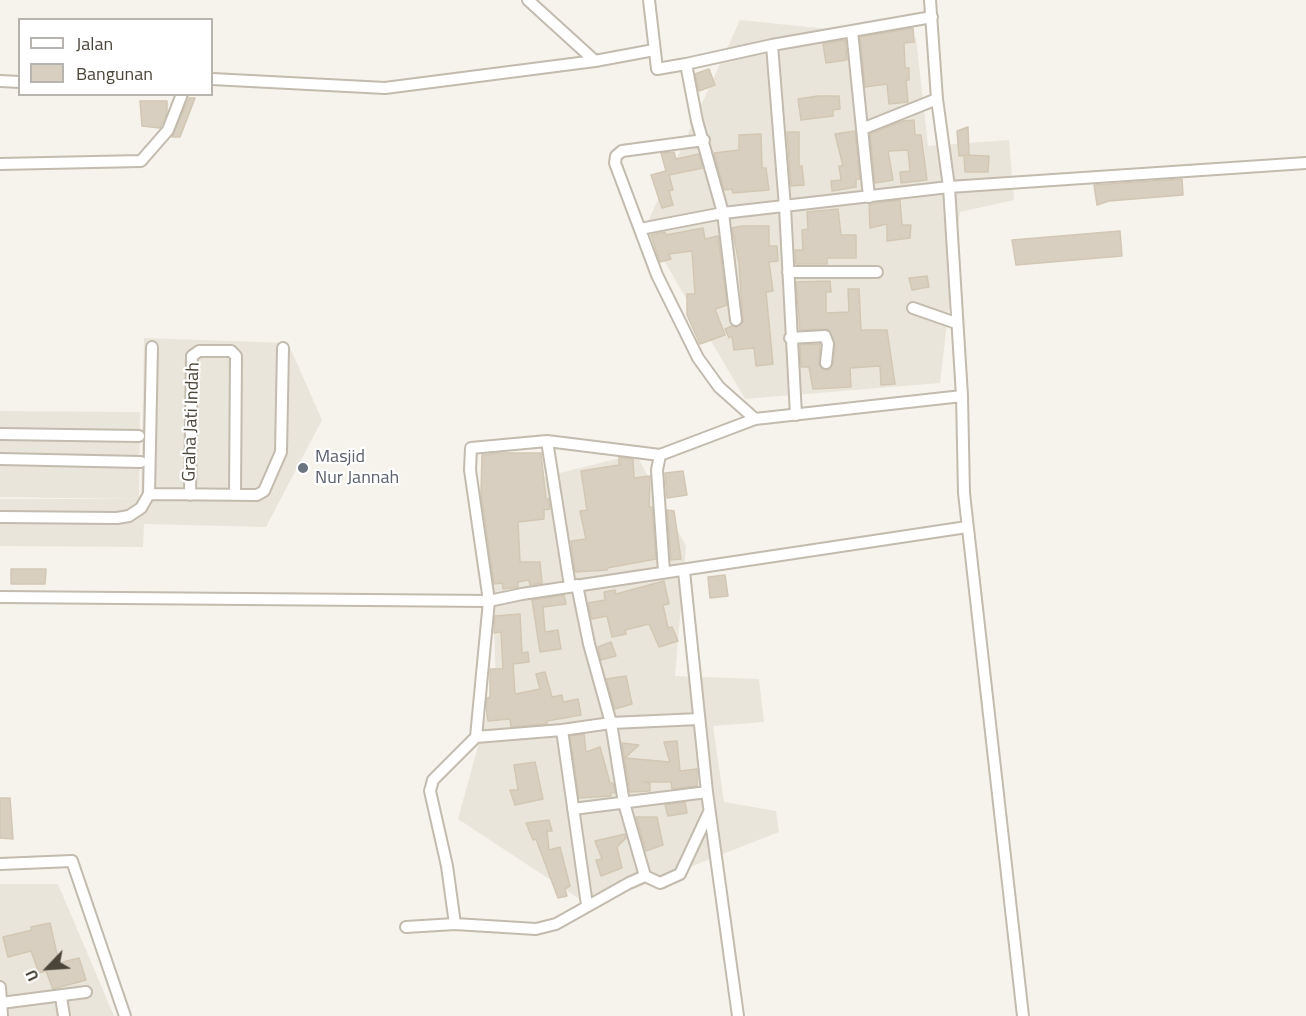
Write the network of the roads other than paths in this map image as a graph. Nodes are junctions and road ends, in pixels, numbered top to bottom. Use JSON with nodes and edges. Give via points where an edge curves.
{"nodes":[{"id":1,"x":528,"y":0,"type":"edge"},
{"id":2,"x":650,"y":0,"type":"edge"},
{"id":3,"x":930,"y":0,"type":"edge"},
{"id":4,"x":932,"y":17,"type":"junction"},
{"id":5,"x":852,"y":31,"type":"junction"},
{"id":6,"x":772,"y":45,"type":"junction"},
{"id":7,"x":654,"y":50,"type":"junction"},
{"id":8,"x":595,"y":61,"type":"junction"},
{"id":9,"x":686,"y":64,"type":"junction"},
{"id":10,"x":213,"y":79,"type":"edge"},
{"id":11,"x":0,"y":81,"type":"edge"},
{"id":12,"x":18,"y":82,"type":"edge"},
{"id":13,"x":181,"y":96,"type":"edge"},
{"id":14,"x":937,"y":99,"type":"junction"},
{"id":15,"x":862,"y":129,"type":"junction"},
{"id":16,"x":705,"y":140,"type":"junction"},
{"id":17,"x":0,"y":164,"type":"edge"},
{"id":18,"x":1306,"y":164,"type":"edge"},
{"id":19,"x":949,"y":187,"type":"junction"},
{"id":20,"x":869,"y":197,"type":"junction"},
{"id":21,"x":785,"y":207,"type":"junction"},
{"id":22,"x":723,"y":213,"type":"junction"},
{"id":23,"x":640,"y":229,"type":"junction"},
{"id":24,"x":788,"y":272,"type":"junction"},
{"id":25,"x":877,"y":272,"type":"dead end"},
{"id":26,"x":913,"y":309,"type":"dead end"},
{"id":27,"x":735,"y":320,"type":"dead end"},
{"id":28,"x":956,"y":323,"type":"junction"},
{"id":29,"x":790,"y":338,"type":"junction"},
{"id":30,"x":153,"y":347,"type":"dead end"},
{"id":31,"x":283,"y":348,"type":"dead end"},
{"id":32,"x":826,"y":363,"type":"dead end"},
{"id":33,"x":962,"y":396,"type":"junction"},
{"id":34,"x":796,"y":414,"type":"junction"},
{"id":35,"x":755,"y":419,"type":"junction"},
{"id":36,"x":0,"y":434,"type":"edge"},
{"id":37,"x":139,"y":436,"type":"dead end"},
{"id":38,"x":547,"y":441,"type":"junction"},
{"id":39,"x":660,"y":455,"type":"junction"},
{"id":40,"x":0,"y":459,"type":"edge"},
{"id":41,"x":141,"y":462,"type":"dead end"},
{"id":42,"x":149,"y":494,"type":"junction"},
{"id":43,"x":190,"y":495,"type":"junction"},
{"id":44,"x":235,"y":495,"type":"junction"},
{"id":45,"x":0,"y":517,"type":"edge"},
{"id":46,"x":967,"y":527,"type":"junction"},
{"id":47,"x":684,"y":571,"type":"junction"},
{"id":48,"x":664,"y":572,"type":"junction"},
{"id":49,"x":573,"y":586,"type":"junction"},
{"id":50,"x":0,"y":597,"type":"edge"},
{"id":51,"x":489,"y":601,"type":"junction"},
{"id":52,"x":699,"y":719,"type":"junction"},
{"id":53,"x":611,"y":723,"type":"junction"},
{"id":54,"x":562,"y":730,"type":"junction"},
{"id":55,"x":476,"y":737,"type":"junction"},
{"id":56,"x":707,"y":792,"type":"junction"},
{"id":57,"x":624,"y":803,"type":"junction"},
{"id":58,"x":573,"y":809,"type":"junction"},
{"id":59,"x":710,"y":810,"type":"junction"},
{"id":60,"x":0,"y":864,"type":"edge"},
{"id":61,"x":645,"y":876,"type":"junction"},
{"id":62,"x":586,"y":905,"type":"junction"},
{"id":63,"x":455,"y":924,"type":"junction"},
{"id":64,"x":406,"y":927,"type":"dead end"},
{"id":65,"x":0,"y":987,"type":"edge"},
{"id":66,"x":86,"y":992,"type":"dead end"},
{"id":67,"x":61,"y":997,"type":"junction"},
{"id":68,"x":2,"y":1003,"type":"junction"},
{"id":69,"x":2,"y":1016,"type":"edge"},
{"id":70,"x":64,"y":1016,"type":"edge"},
{"id":71,"x":125,"y":1016,"type":"edge"},
{"id":72,"x":738,"y":1016,"type":"edge"},
{"id":73,"x":1023,"y":1016,"type":"edge"}],
"edges":[{"from":1,"to":8,"type":"street"},
{"from":2,"to":7,"type":"street"},
{"from":3,"to":4,"type":"street"},
{"from":4,"to":5,"type":"street"},
{"from":4,"to":14,"type":"street"},
{"from":5,"to":6,"type":"street"},
{"from":5,"to":15,"type":"street"},
{"from":6,"to":9,"type":"street"},
{"from":6,"to":21,"type":"street"},
{"from":7,"to":8,"type":"street"},
{"from":7,"to":9,"type":"street","via":[[657,69]]},
{"from":8,"to":10,"type":"street","via":[[385,88]]},
{"from":9,"to":16,"type":"street","via":[[697,121]]},
{"from":11,"to":12,"type":"street"},
{"from":13,"to":17,"type":"street","via":[[168,130],[141,161]]},
{"from":14,"to":15,"type":"street"},
{"from":14,"to":19,"type":"street"},
{"from":15,"to":20,"type":"street"},
{"from":16,"to":22,"type":"street"},
{"from":16,"to":23,"type":"street","via":[[622,151],[616,156],[615,163]]},
{"from":18,"to":19,"type":"street"},
{"from":19,"to":20,"type":"street"},
{"from":19,"to":28,"type":"street"},
{"from":20,"to":21,"type":"street"},
{"from":21,"to":22,"type":"street"},
{"from":21,"to":24,"type":"street"},
{"from":22,"to":23,"type":"street"},
{"from":22,"to":27,"type":"street"},
{"from":23,"to":35,"type":"street","via":[[698,358],[719,387]]},
{"from":24,"to":25,"type":"street"},
{"from":24,"to":29,"type":"street"},
{"from":26,"to":28,"type":"street"},
{"from":28,"to":33,"type":"street"},
{"from":29,"to":32,"type":"street","via":[[825,336]]},
{"from":29,"to":34,"type":"street"},
{"from":30,"to":42,"type":"street"},
{"from":31,"to":44,"type":"street","name":"Graha Jati Indah","via":[[281,452],[264,491],[257,495]]},
{"from":33,"to":34,"type":"street"},
{"from":33,"to":46,"type":"street"},
{"from":34,"to":35,"type":"street"},
{"from":35,"to":39,"type":"street"},
{"from":36,"to":37,"type":"street"},
{"from":38,"to":39,"type":"street"},
{"from":38,"to":49,"type":"street"},
{"from":38,"to":51,"type":"street","via":[[471,447],[470,470]]},
{"from":39,"to":48,"type":"street","via":[[657,470]]},
{"from":40,"to":41,"type":"street"},
{"from":42,"to":43,"type":"street","name":"Graha Jati Indah"},
{"from":42,"to":45,"type":"street","via":[[135,512],[117,518]]},
{"from":43,"to":44,"type":"street","name":"Graha Jati Indah"},
{"from":43,"to":44,"type":"street","name":"Graha Jati Indah","via":[[192,356],[199,351],[231,351],[236,356]]},
{"from":46,"to":47,"type":"street"},
{"from":46,"to":73,"type":"street"},
{"from":47,"to":48,"type":"street"},
{"from":47,"to":52,"type":"street"},
{"from":48,"to":49,"type":"street"},
{"from":49,"to":51,"type":"street"},
{"from":49,"to":53,"type":"street"},
{"from":50,"to":51,"type":"street"},
{"from":51,"to":55,"type":"street"},
{"from":52,"to":53,"type":"street"},
{"from":52,"to":56,"type":"street"},
{"from":53,"to":54,"type":"street"},
{"from":53,"to":57,"type":"street"},
{"from":54,"to":55,"type":"street"},
{"from":54,"to":58,"type":"street"},
{"from":55,"to":63,"type":"street","via":[[433,780],[430,791]]},
{"from":56,"to":57,"type":"street"},
{"from":56,"to":59,"type":"street"},
{"from":57,"to":58,"type":"street"},
{"from":57,"to":61,"type":"street"},
{"from":58,"to":62,"type":"street"},
{"from":59,"to":61,"type":"street","via":[[680,874],[660,883]]},
{"from":59,"to":72,"type":"street"},
{"from":60,"to":71,"type":"street","via":[[72,861]]},
{"from":61,"to":62,"type":"street"},
{"from":62,"to":63,"type":"street","via":[[556,924],[536,929]]},
{"from":63,"to":64,"type":"street"},
{"from":65,"to":68,"type":"street"},
{"from":66,"to":67,"type":"street"},
{"from":67,"to":68,"type":"street","via":[[31,994]]},
{"from":67,"to":70,"type":"street"},
{"from":68,"to":69,"type":"street"}]}
